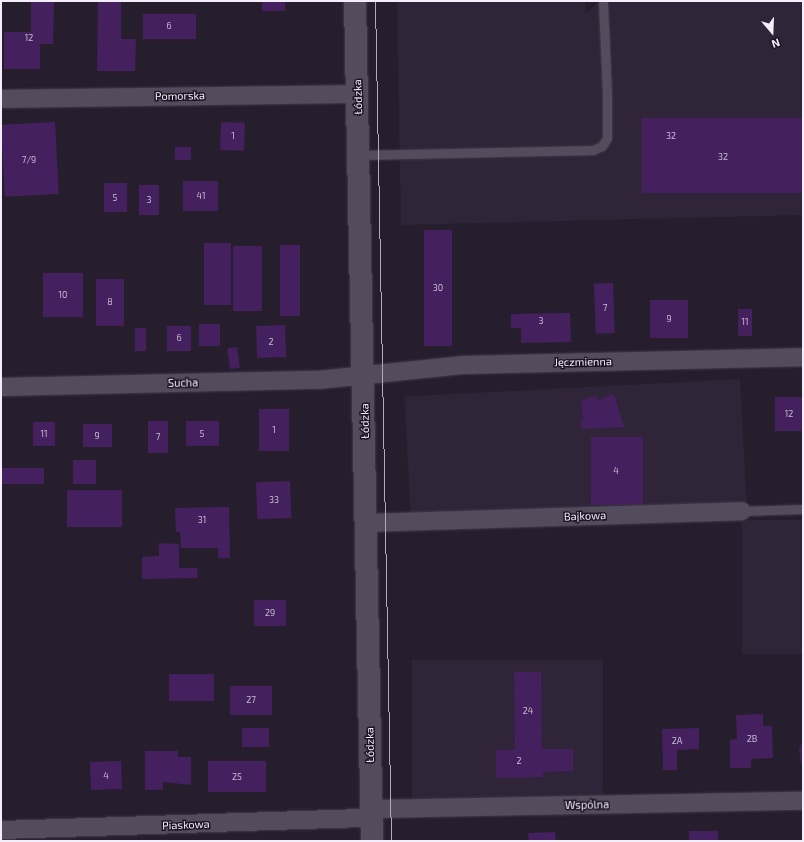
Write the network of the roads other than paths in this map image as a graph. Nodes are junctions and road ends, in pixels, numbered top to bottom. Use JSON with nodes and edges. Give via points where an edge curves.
{"nodes":[{"id":1,"x":355,"y":1,"type":"edge"},
{"id":2,"x":603,"y":1,"type":"edge"},
{"id":3,"x":359,"y":94,"type":"junction"},
{"id":4,"x":1,"y":99,"type":"edge"},
{"id":5,"x":360,"y":155,"type":"junction"},
{"id":6,"x":803,"y":358,"type":"edge"},
{"id":7,"x":364,"y":375,"type":"junction"},
{"id":8,"x":1,"y":387,"type":"edge"},
{"id":9,"x":803,"y":509,"type":"edge"},
{"id":10,"x":742,"y":511,"type":"joint"},
{"id":11,"x":366,"y":523,"type":"junction"},
{"id":12,"x":803,"y":801,"type":"edge"},
{"id":13,"x":371,"y":814,"type":"junction"},
{"id":14,"x":1,"y":830,"type":"edge"},
{"id":15,"x":58,"y":835,"type":"edge"},
{"id":16,"x":372,"y":841,"type":"edge"}],
"edges":[{"from":1,"to":3,"type":"main road","name":"Łódzka"},
{"from":2,"to":5,"type":"lane","via":[[607,138],[602,146],[593,150]]},
{"from":3,"to":4,"type":"street","name":"Pomorska"},
{"from":3,"to":5,"type":"main road","name":"Łódzka"},
{"from":5,"to":7,"type":"main road","name":"Łódzka"},
{"from":6,"to":7,"type":"street","name":"Jęczmienna","via":[[462,365]]},
{"from":7,"to":8,"type":"street","name":"Sucha","via":[[318,380]]},
{"from":7,"to":11,"type":"main road","name":"Łódzka"},
{"from":9,"to":10,"type":"lane","name":"Bajkowa"},
{"from":10,"to":11,"type":"street","name":"Bajkowa"},
{"from":11,"to":13,"type":"main road","name":"Łódzka"},
{"from":12,"to":13,"type":"street","name":"Wspólna"},
{"from":13,"to":15,"type":"street","name":"Piaskowa"},
{"from":13,"to":16,"type":"main road","name":"Łódzka"},
{"from":14,"to":15,"type":"street","name":"Piaskowa"}]}
